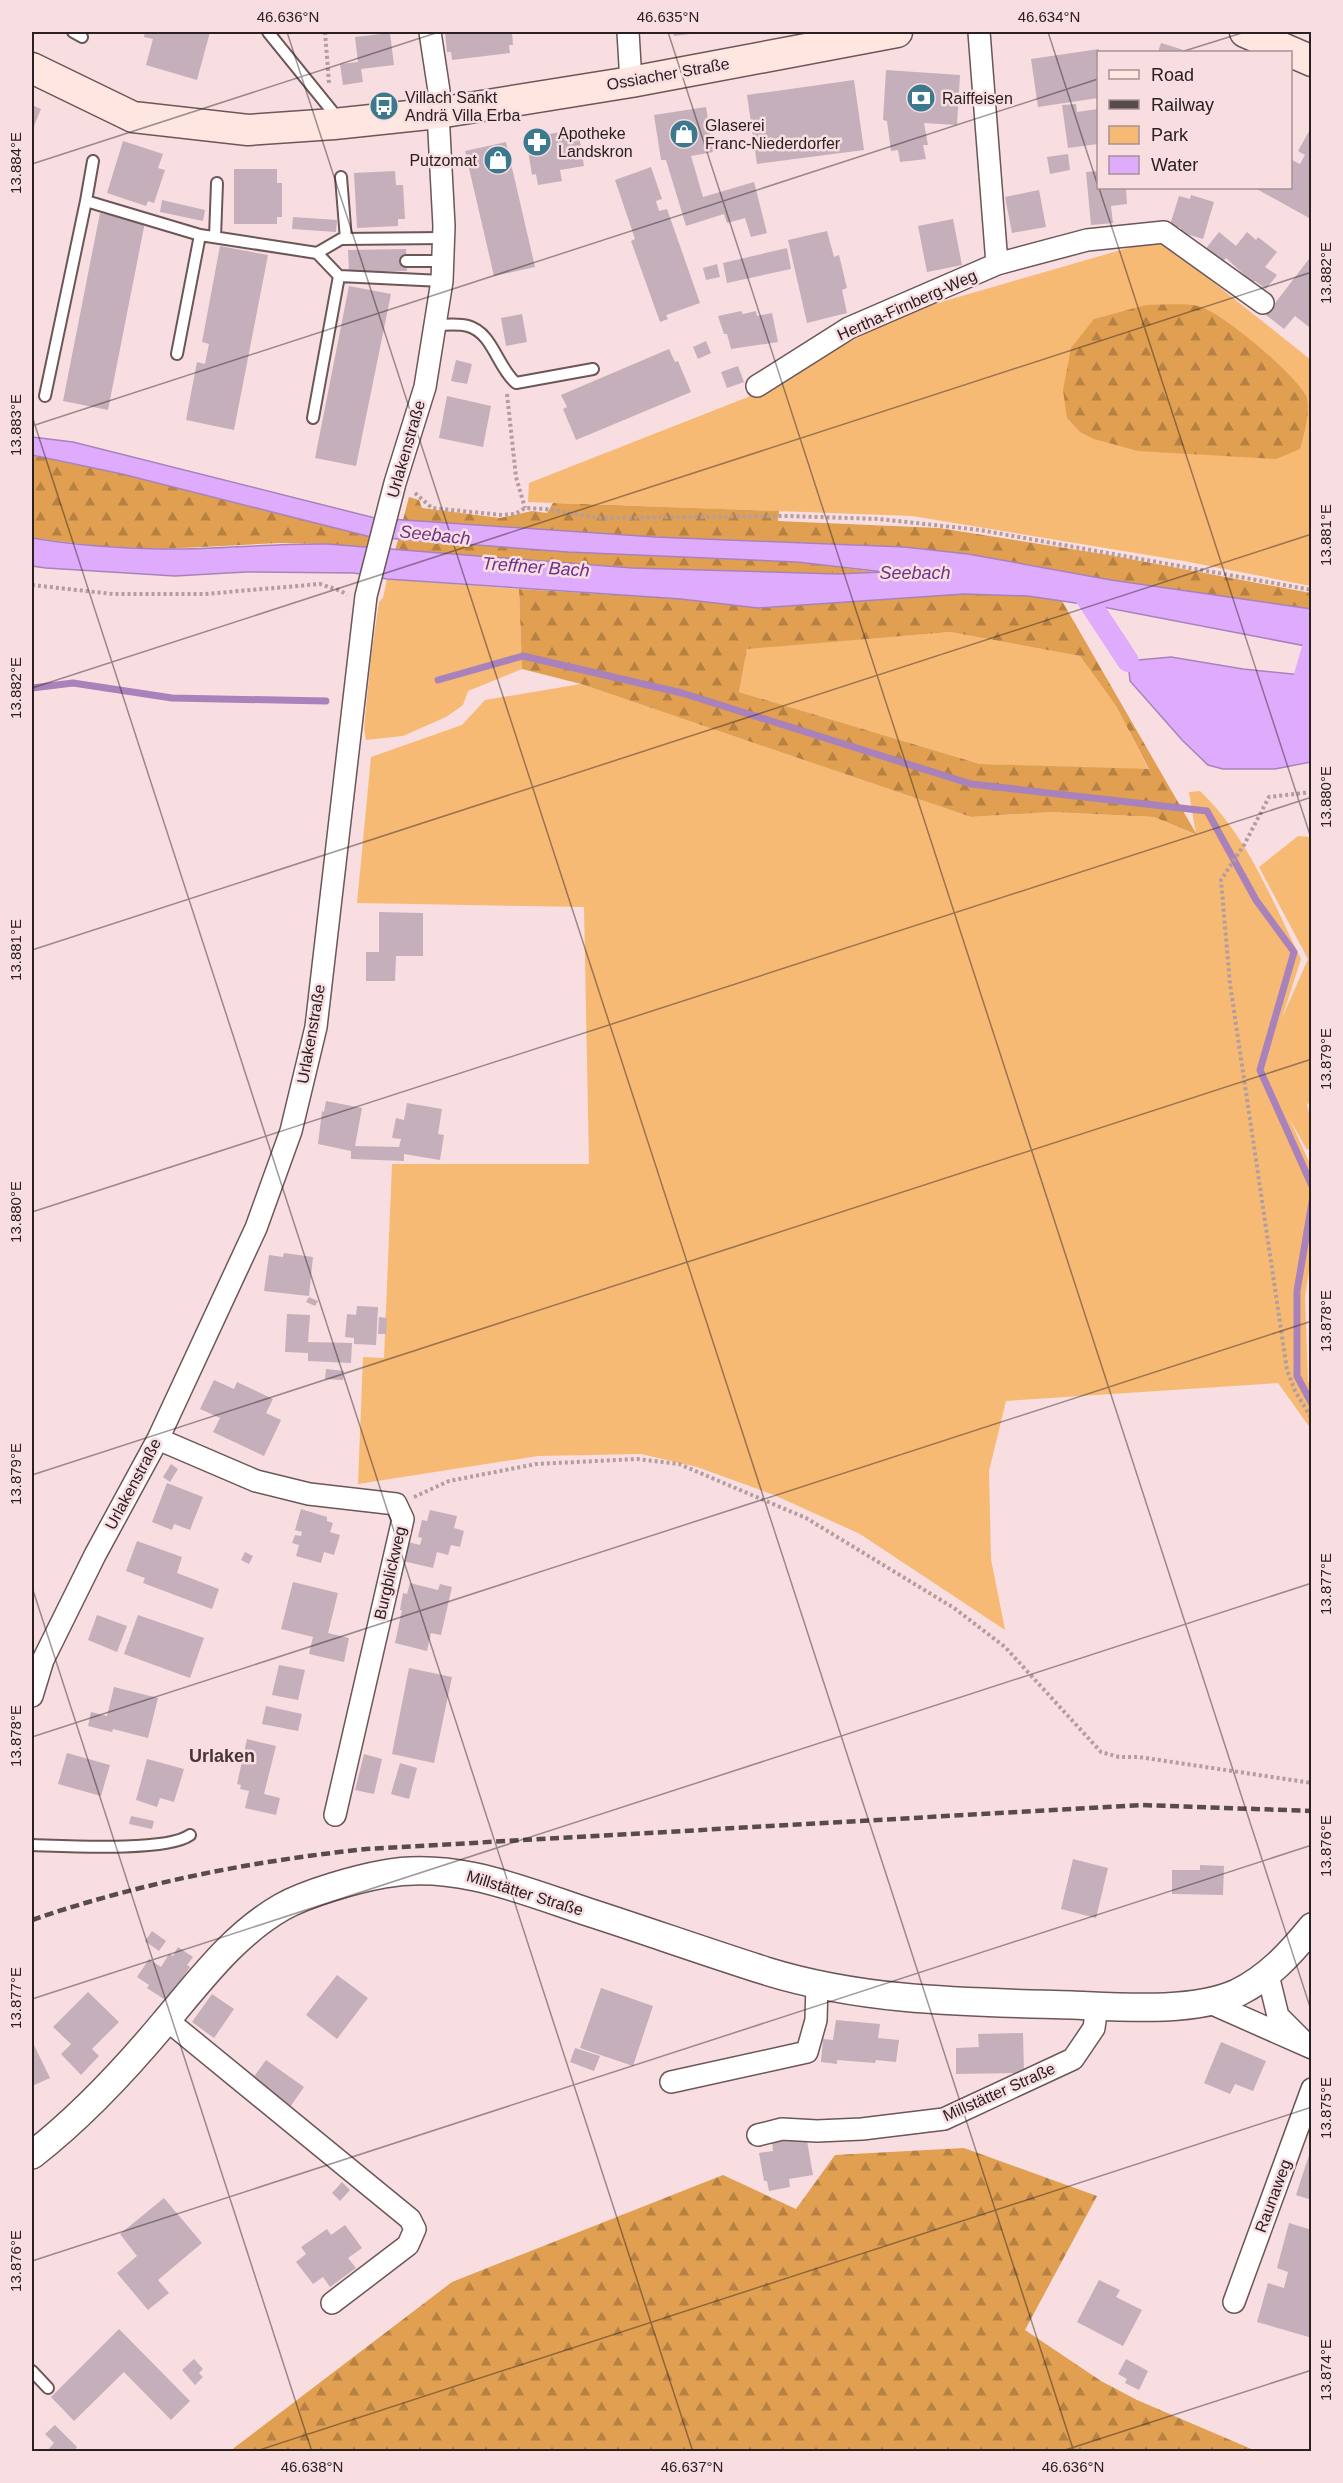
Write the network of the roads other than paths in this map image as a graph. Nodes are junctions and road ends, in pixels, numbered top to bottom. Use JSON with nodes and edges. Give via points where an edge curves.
{"nodes":[{"id":1,"x":268,"y":32,"type":"edge"},
{"id":2,"x":430,"y":32,"type":"edge"},
{"id":3,"x":628,"y":32,"type":"edge"},
{"id":4,"x":897,"y":32,"type":"edge"},
{"id":5,"x":978,"y":32,"type":"edge"},
{"id":6,"x":1245,"y":32,"type":"edge"},
{"id":7,"x":1288,"y":51,"type":"edge"},
{"id":8,"x":1292,"y":53,"type":"edge"},
{"id":9,"x":1311,"y":61,"type":"edge"},
{"id":10,"x":32,"y":68,"type":"edge"},
{"id":11,"x":631,"y":81,"type":"junction"},
{"id":12,"x":438,"y":114,"type":"junction"},
{"id":13,"x":333,"y":117,"type":"junction"},
{"id":14,"x":93,"y":161,"type":"dead end"},
{"id":15,"x":341,"y":177,"type":"dead end"},
{"id":16,"x":217,"y":183,"type":"dead end"},
{"id":17,"x":86,"y":201,"type":"junction"},
{"id":18,"x":200,"y":235,"type":"junction"},
{"id":19,"x":215,"y":237,"type":"junction"},
{"id":20,"x":444,"y":238,"type":"junction"},
{"id":21,"x":346,"y":239,"type":"junction"},
{"id":22,"x":317,"y":253,"type":"junction"},
{"id":23,"x":406,"y":261,"type":"dead end"},
{"id":24,"x":997,"y":264,"type":"junction"},
{"id":25,"x":442,"y":271,"type":"junction"},
{"id":26,"x":339,"y":276,"type":"junction"},
{"id":27,"x":1263,"y":303,"type":"dead end"},
{"id":28,"x":435,"y":325,"type":"junction"},
{"id":29,"x":177,"y":354,"type":"dead end"},
{"id":30,"x":593,"y":369,"type":"dead end"},
{"id":31,"x":757,"y":386,"type":"dead end"},
{"id":32,"x":45,"y":396,"type":"dead end"},
{"id":33,"x":313,"y":418,"type":"dead end"},
{"id":34,"x":158,"y":1439,"type":"junction"},
{"id":35,"x":37,"y":1660,"type":"edge"},
{"id":36,"x":32,"y":1696,"type":"edge"},
{"id":37,"x":335,"y":1815,"type":"dead end"},
{"id":38,"x":190,"y":1835,"type":"dead end"},
{"id":39,"x":32,"y":1845,"type":"edge"},
{"id":40,"x":1311,"y":1927,"type":"edge"},
{"id":41,"x":1268,"y":1975,"type":"junction"},
{"id":42,"x":817,"y":1983,"type":"junction"},
{"id":43,"x":1208,"y":2002,"type":"junction"},
{"id":44,"x":1097,"y":2006,"type":"junction"},
{"id":45,"x":167,"y":2020,"type":"junction"},
{"id":46,"x":1311,"y":2047,"type":"edge"},
{"id":47,"x":671,"y":2082,"type":"dead end"},
{"id":48,"x":1311,"y":2089,"type":"edge"},
{"id":49,"x":758,"y":2135,"type":"dead end"},
{"id":50,"x":32,"y":2155,"type":"edge"},
{"id":51,"x":332,"y":2302,"type":"dead end"},
{"id":52,"x":1234,"y":2302,"type":"dead end"},
{"id":53,"x":32,"y":2371,"type":"edge"},
{"id":54,"x":48,"y":2388,"type":"dead end"}],
"edges":[{"from":1,"to":13,"type":"lane"},
{"from":2,"to":12,"type":"street","via":[[439,91]]},
{"from":3,"to":11,"type":"street"},
{"from":4,"to":11,"type":"main road","name":"Ossiacher Straße"},
{"from":5,"to":24,"type":"street","name":"Hertha-Firnberg-Weg"},
{"from":6,"to":7,"type":"main road"},
{"from":8,"to":9,"type":"main road"},
{"from":10,"to":13,"type":"main road","name":"Ossiacher Straße","via":[[133,117],[248,130]]},
{"from":11,"to":12,"type":"main road","name":"Ossiacher Straße"},
{"from":12,"to":13,"type":"main road","name":"Ossiacher Straße"},
{"from":12,"to":20,"type":"street","name":"Urlakenstraße"},
{"from":14,"to":17,"type":"lane"},
{"from":15,"to":21,"type":"lane"},
{"from":16,"to":19,"type":"lane"},
{"from":17,"to":18,"type":"lane"},
{"from":17,"to":32,"type":"lane"},
{"from":18,"to":19,"type":"lane"},
{"from":18,"to":29,"type":"lane"},
{"from":19,"to":22,"type":"lane"},
{"from":20,"to":21,"type":"lane"},
{"from":20,"to":25,"type":"street","name":"Urlakenstraße"},
{"from":21,"to":22,"type":"lane"},
{"from":22,"to":26,"type":"lane"},
{"from":23,"to":25,"type":"lane"},
{"from":24,"to":27,"type":"street","name":"Hertha-Firnberg-Weg","via":[[1088,240],[1164,232]]},
{"from":24,"to":31,"type":"street","name":"Hertha-Firnberg-Weg","via":[[849,328]]},
{"from":25,"to":26,"type":"lane"},
{"from":25,"to":28,"type":"street","name":"Urlakenstraße"},
{"from":26,"to":33,"type":"lane"},
{"from":28,"to":30,"type":"lane","via":[[468,326],[484,334],[506,375],[516,383]]},
{"from":28,"to":34,"type":"street","name":"Urlakenstraße","via":[[425,387],[365,601],[316,1027],[291,1131],[256,1228]]},
{"from":34,"to":35,"type":"street","name":"Urlakenstraße"},
{"from":34,"to":37,"type":"street","name":"Burgblickweg","via":[[256,1481],[309,1494],[396,1504],[403,1520]]},
{"from":35,"to":36,"type":"street","name":"Urlakenstraße"},
{"from":38,"to":39,"type":"lane","via":[[177,1842],[152,1844]]},
{"from":40,"to":41,"type":"street","name":"Millstätter Straße"},
{"from":41,"to":43,"type":"street","name":"Millstätter Straße","via":[[1236,1993]]},
{"from":41,"to":46,"type":"street","via":[[1278,2016]]},
{"from":42,"to":44,"type":"street","name":"Millstätter Straße","via":[[925,2001]]},
{"from":42,"to":45,"type":"street","name":"Millstätter Straße","via":[[770,1972],[512,1886],[423,1870],[385,1874],[283,1907],[224,1955]]},
{"from":42,"to":47,"type":"street","via":[[816,2020],[807,2052]]},
{"from":43,"to":44,"type":"street","name":"Millstätter Straße"},
{"from":43,"to":46,"type":"street"},
{"from":44,"to":49,"type":"street","name":"Millstätter Straße","via":[[1094,2028],[1073,2059],[944,2119],[862,2129],[782,2129]]},
{"from":45,"to":50,"type":"street","name":"Millstätter Straße","via":[[117,2078]]},
{"from":45,"to":51,"type":"street","via":[[410,2219],[415,2229],[408,2245]]},
{"from":48,"to":52,"type":"street","name":"Raunaweg"},
{"from":53,"to":54,"type":"lane"}]}
